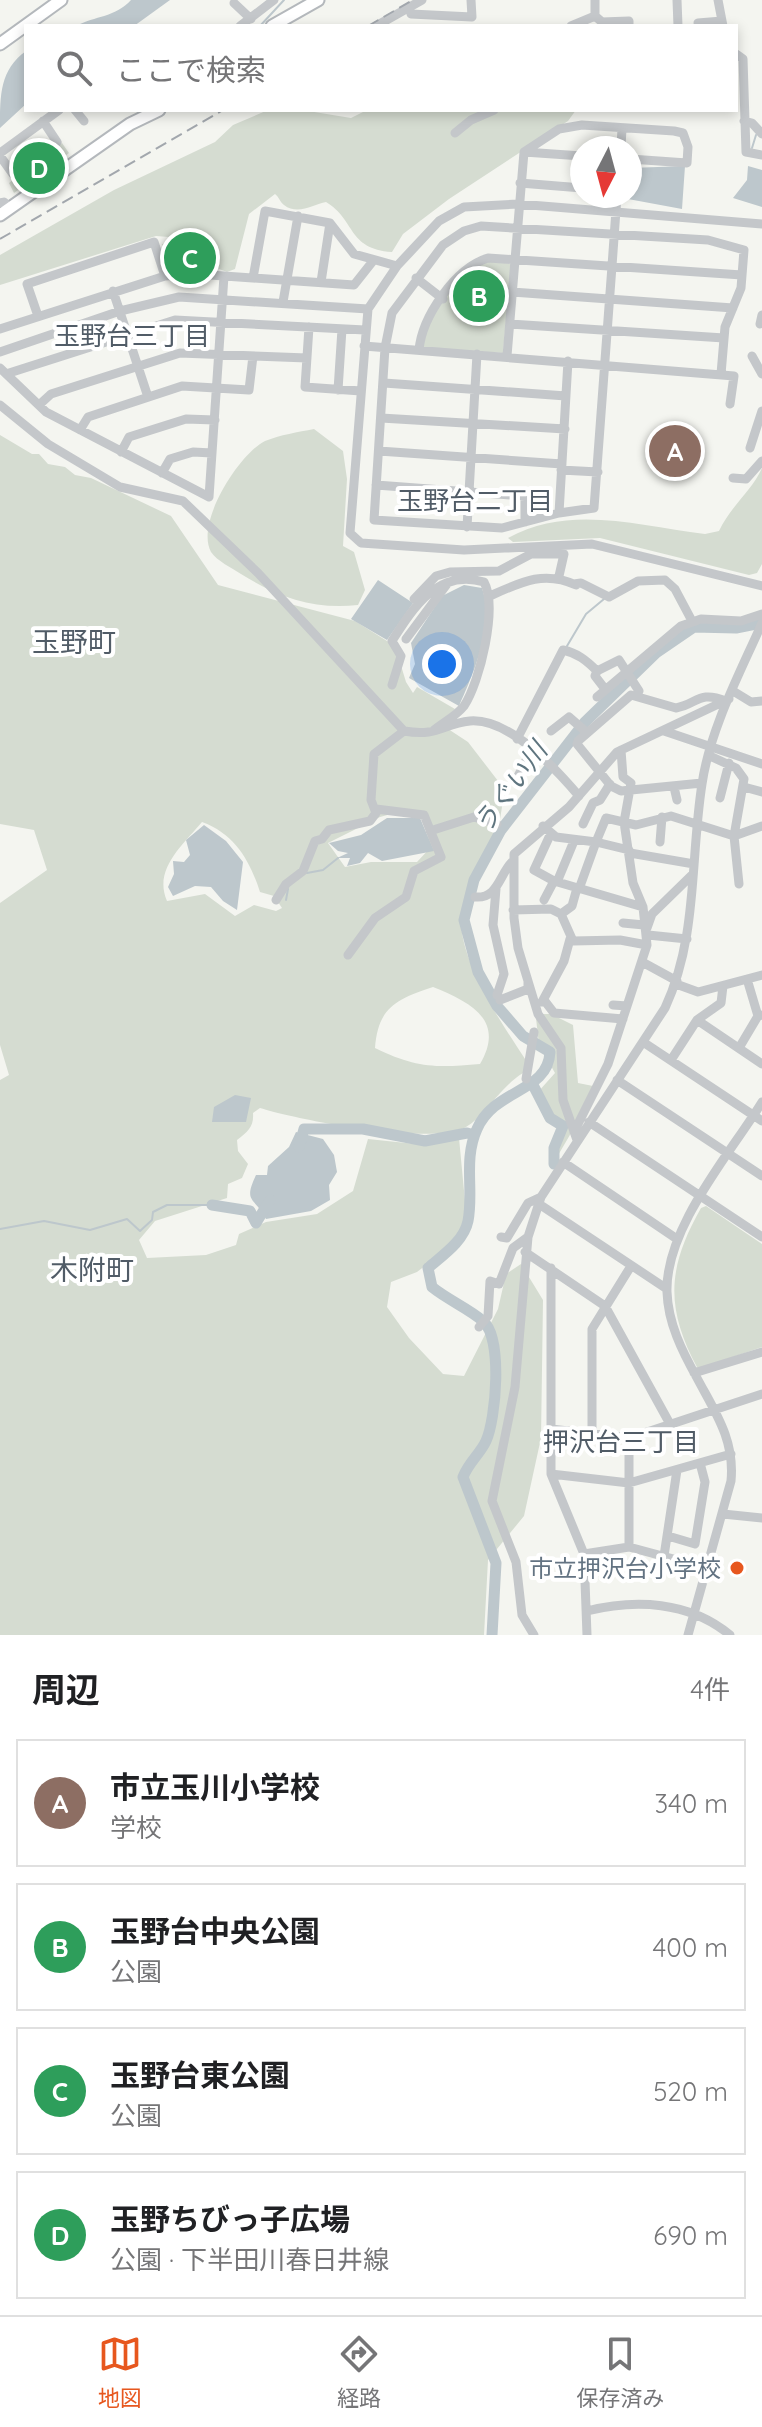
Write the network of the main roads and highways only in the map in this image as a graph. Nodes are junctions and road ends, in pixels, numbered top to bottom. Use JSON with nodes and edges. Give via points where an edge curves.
{"nodes":[{"id":1,"x":61,"y":0,"type":"edge"},
{"id":2,"x":314,"y":1,"type":"edge"},
{"id":3,"x":28,"y":24,"type":"edge"},
{"id":4,"x":275,"y":24,"type":"edge"},
{"id":5,"x":24,"y":27,"type":"edge"},
{"id":6,"x":0,"y":44,"type":"edge"},
{"id":7,"x":155,"y":112,"type":"edge"},
{"id":8,"x":3,"y":208,"type":"edge"}],
"edges":[{"from":1,"to":3,"type":"main road"},
{"from":2,"to":4,"type":"main road"},
{"from":5,"to":6,"type":"main road"},
{"from":7,"to":8,"type":"main road"}]}
